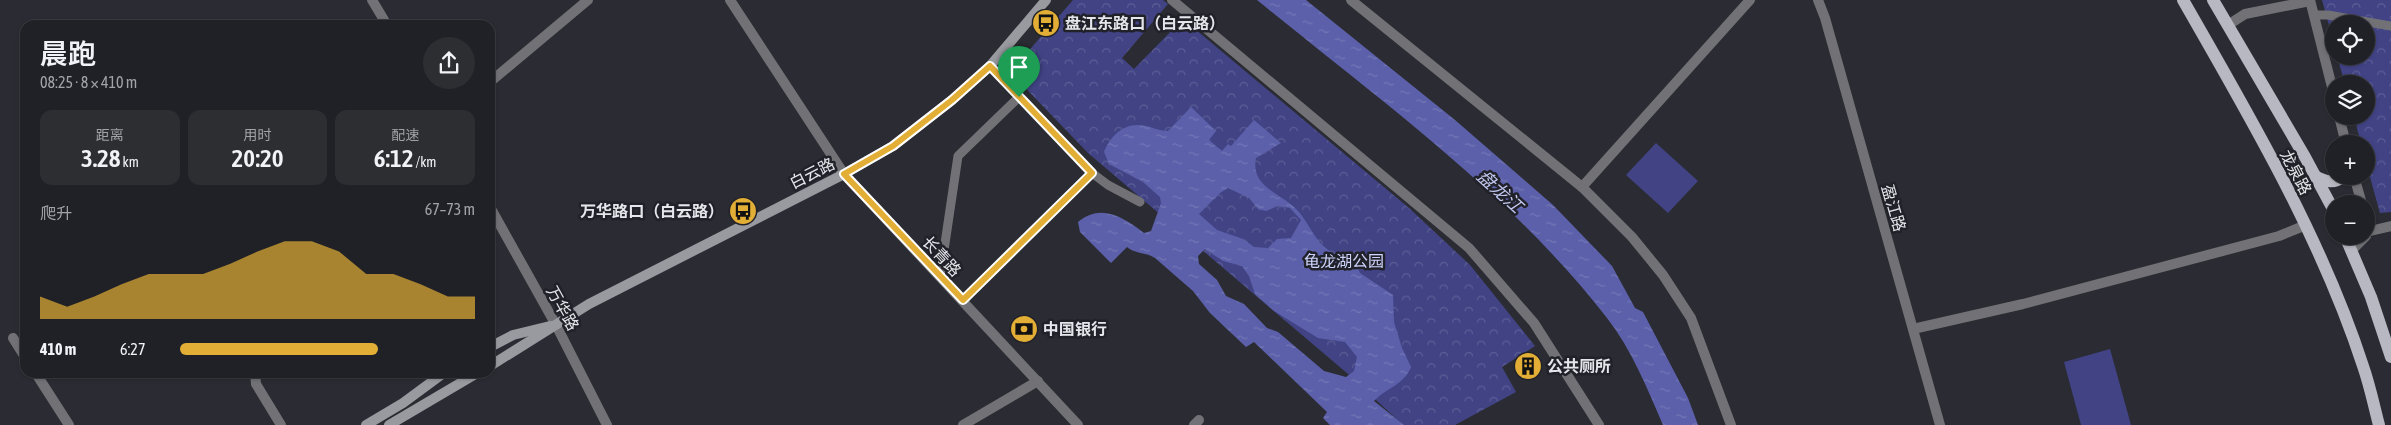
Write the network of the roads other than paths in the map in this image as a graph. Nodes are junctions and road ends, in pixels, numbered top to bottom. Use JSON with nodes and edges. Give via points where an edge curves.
{"nodes":[{"id":1,"x":372,"y":0,"type":"edge"},
{"id":2,"x":588,"y":0,"type":"edge"},
{"id":3,"x":730,"y":0,"type":"edge"},
{"id":4,"x":1046,"y":0,"type":"edge"},
{"id":5,"x":1172,"y":0,"type":"edge"},
{"id":6,"x":1351,"y":0,"type":"edge"},
{"id":7,"x":1750,"y":0,"type":"edge"},
{"id":8,"x":1818,"y":0,"type":"edge"},
{"id":9,"x":2182,"y":0,"type":"edge"},
{"id":10,"x":2213,"y":0,"type":"edge"},
{"id":11,"x":2310,"y":1,"type":"edge"},
{"id":12,"x":2314,"y":16,"type":"junction"},
{"id":13,"x":384,"y":20,"type":"edge"},
{"id":14,"x":2228,"y":25,"type":"junction"},
{"id":15,"x":2391,"y":26,"type":"edge"},
{"id":16,"x":990,"y":66,"type":"junction"},
{"id":17,"x":2329,"y":75,"type":"edge"},
{"id":18,"x":495,"y":78,"type":"edge"},
{"id":19,"x":1019,"y":97,"type":"junction"},
{"id":20,"x":1092,"y":173,"type":"junction"},
{"id":21,"x":844,"y":174,"type":"junction"},
{"id":22,"x":2315,"y":176,"type":"junction"},
{"id":23,"x":2325,"y":181,"type":"edge"},
{"id":24,"x":1582,"y":187,"type":"junction"},
{"id":25,"x":2326,"y":195,"type":"edge"},
{"id":26,"x":1140,"y":202,"type":"dead end"},
{"id":27,"x":495,"y":216,"type":"edge"},
{"id":28,"x":2306,"y":225,"type":"junction"},
{"id":29,"x":2391,"y":226,"type":"edge"},
{"id":30,"x":2375,"y":231,"type":"edge"},
{"id":31,"x":2348,"y":245,"type":"edge"},
{"id":32,"x":2357,"y":245,"type":"edge"},
{"id":33,"x":2351,"y":252,"type":"junction"},
{"id":34,"x":940,"y":277,"type":"junction"},
{"id":35,"x":963,"y":300,"type":"junction"},
{"id":36,"x":556,"y":325,"type":"junction"},
{"id":37,"x":1913,"y":329,"type":"junction"},
{"id":38,"x":13,"y":338,"type":"dead end"},
{"id":39,"x":495,"y":344,"type":"edge"},
{"id":40,"x":20,"y":349,"type":"edge"},
{"id":41,"x":2391,"y":358,"type":"edge"},
{"id":42,"x":495,"y":363,"type":"edge"},
{"id":43,"x":39,"y":378,"type":"edge"},
{"id":44,"x":256,"y":378,"type":"edge"},
{"id":45,"x":437,"y":378,"type":"edge"},
{"id":46,"x":469,"y":378,"type":"edge"},
{"id":47,"x":1038,"y":381,"type":"junction"},
{"id":48,"x":69,"y":425,"type":"edge"},
{"id":49,"x":281,"y":425,"type":"edge"},
{"id":50,"x":366,"y":425,"type":"edge"},
{"id":51,"x":389,"y":425,"type":"edge"},
{"id":52,"x":607,"y":425,"type":"edge"},
{"id":53,"x":963,"y":425,"type":"edge"},
{"id":54,"x":1078,"y":425,"type":"edge"},
{"id":55,"x":1599,"y":425,"type":"edge"},
{"id":56,"x":1731,"y":425,"type":"edge"},
{"id":57,"x":1940,"y":425,"type":"edge"},
{"id":58,"x":2379,"y":425,"type":"edge"}],
"edges":[{"from":1,"to":13,"type":"street"},
{"from":2,"to":18,"type":"street"},
{"from":3,"to":21,"type":"street","name":"长青路"},
{"from":4,"to":16,"type":"main road","name":"白云路"},
{"from":5,"to":55,"type":"street","via":[[1469,248],[1534,323]]},
{"from":6,"to":24,"type":"street"},
{"from":7,"to":24,"type":"street"},
{"from":8,"to":37,"type":"street","name":"盈江路"},
{"from":9,"to":28,"type":"main road","name":"龙泉路","via":[[2229,80]]},
{"from":10,"to":14,"type":"main road","name":"龙泉路"},
{"from":11,"to":12,"type":"street"},
{"from":11,"to":14,"type":"street","via":[[2245,14]]},
{"from":12,"to":15,"type":"street","via":[[2328,15]]},
{"from":12,"to":17,"type":"street"},
{"from":14,"to":22,"type":"main road","name":"龙泉路"},
{"from":16,"to":19,"type":"street"},
{"from":16,"to":21,"type":"main road","name":"白云路","via":[[893,146]]},
{"from":19,"to":20,"type":"street"},
{"from":19,"to":34,"type":"street","via":[[958,156]]},
{"from":20,"to":26,"type":"street"},
{"from":20,"to":35,"type":"street"},
{"from":21,"to":34,"type":"street","name":"长青路"},
{"from":21,"to":36,"type":"main road","name":"白云路","via":[[589,304]]},
{"from":22,"to":23,"type":"main road"},
{"from":22,"to":25,"type":"main road","name":"龙泉路"},
{"from":24,"to":56,"type":"street","via":[[1632,237],[1663,275],[1691,318]]},
{"from":27,"to":36,"type":"street","name":"万华路"},
{"from":28,"to":37,"type":"street","via":[[2279,236],[2023,304]]},
{"from":28,"to":58,"type":"main road","name":"龙泉路","via":[[2363,366]]},
{"from":29,"to":30,"type":"street"},
{"from":31,"to":33,"type":"main road"},
{"from":32,"to":33,"type":"street"},
{"from":33,"to":41,"type":"main road","via":[[2371,297]]},
{"from":34,"to":35,"type":"street","name":"长青路"},
{"from":35,"to":47,"type":"street","name":"长青路"},
{"from":36,"to":39,"type":"main road","name":"白云路","via":[[513,335]]},
{"from":36,"to":42,"type":"main road","name":"白云路"},
{"from":36,"to":52,"type":"street","name":"万华路"},
{"from":37,"to":57,"type":"street","name":"盈江路"},
{"from":38,"to":40,"type":"street"},
{"from":43,"to":48,"type":"street"},
{"from":44,"to":49,"type":"street"},
{"from":45,"to":50,"type":"main road"},
{"from":46,"to":51,"type":"main road"},
{"from":47,"to":53,"type":"street"},
{"from":47,"to":54,"type":"street","name":"长青路"}]}
